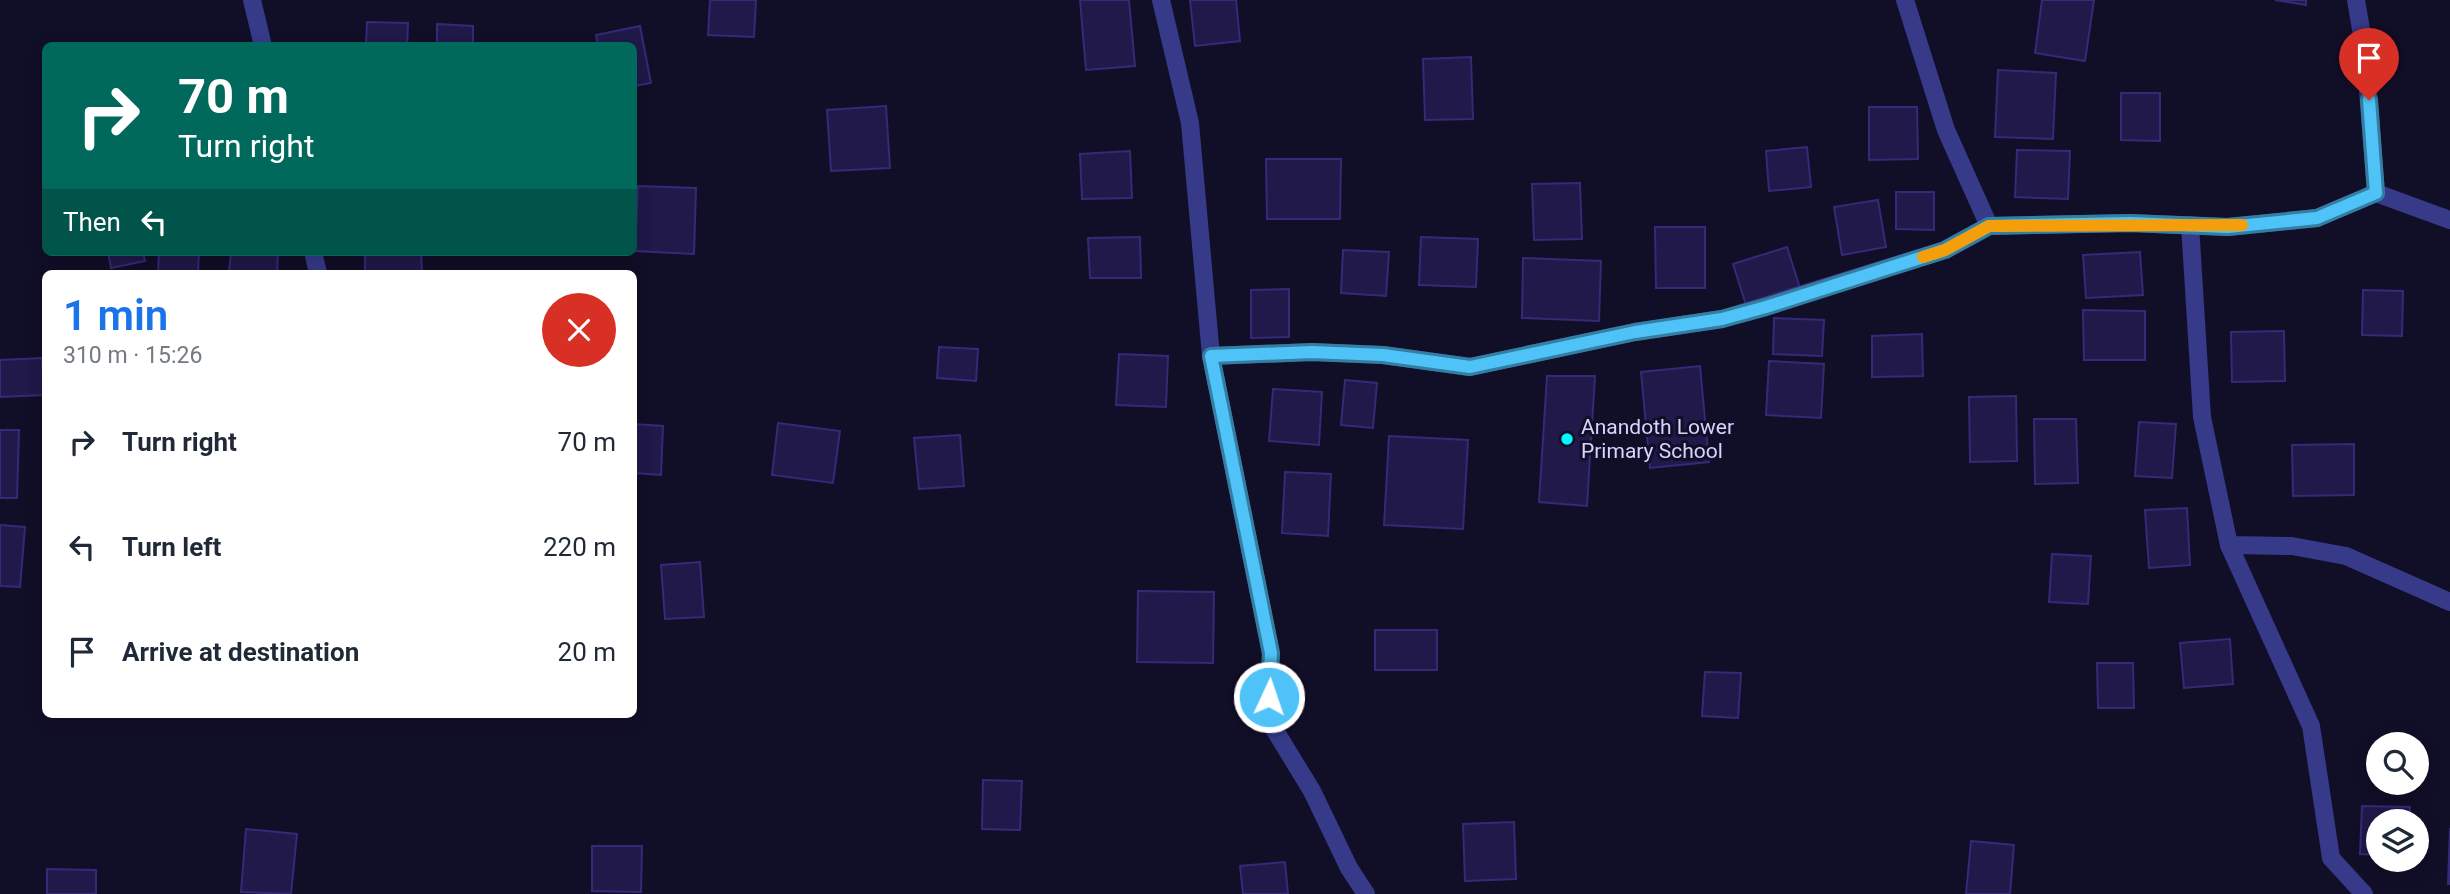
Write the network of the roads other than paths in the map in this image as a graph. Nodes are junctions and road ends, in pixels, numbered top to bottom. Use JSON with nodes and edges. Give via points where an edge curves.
{"nodes":[{"id":1,"x":252,"y":0,"type":"edge"},
{"id":2,"x":1161,"y":0,"type":"edge"},
{"id":3,"x":1905,"y":0,"type":"edge"},
{"id":4,"x":2356,"y":0,"type":"edge"},
{"id":5,"x":262,"y":42,"type":"edge"},
{"id":6,"x":2376,"y":193,"type":"junction"},
{"id":7,"x":2450,"y":220,"type":"edge"},
{"id":8,"x":2190,"y":225,"type":"junction"},
{"id":9,"x":1989,"y":226,"type":"junction"},
{"id":10,"x":1211,"y":356,"type":"junction"},
{"id":11,"x":2229,"y":545,"type":"junction"},
{"id":12,"x":2450,"y":602,"type":"edge"},
{"id":13,"x":1366,"y":894,"type":"edge"},
{"id":14,"x":2364,"y":894,"type":"edge"}],
"edges":[{"from":1,"to":5,"type":"street"},
{"from":2,"to":10,"type":"street","via":[[1190,123]]},
{"from":3,"to":9,"type":"street","via":[[1946,130]]},
{"from":4,"to":6,"type":"street"},
{"from":6,"to":7,"type":"street"},
{"from":6,"to":8,"type":"street","via":[[2317,218],[2228,227]]},
{"from":8,"to":9,"type":"street"},
{"from":8,"to":11,"type":"street","via":[[2202,417]]},
{"from":9,"to":10,"type":"street","via":[[1945,250],[1722,319],[1635,332],[1470,367],[1383,355]]},
{"from":10,"to":13,"type":"street","via":[[1271,653],[1268,719]]},
{"from":11,"to":12,"type":"street","via":[[2292,546],[2346,556]]},
{"from":11,"to":14,"type":"street","via":[[2311,726],[2331,858]]}]}
